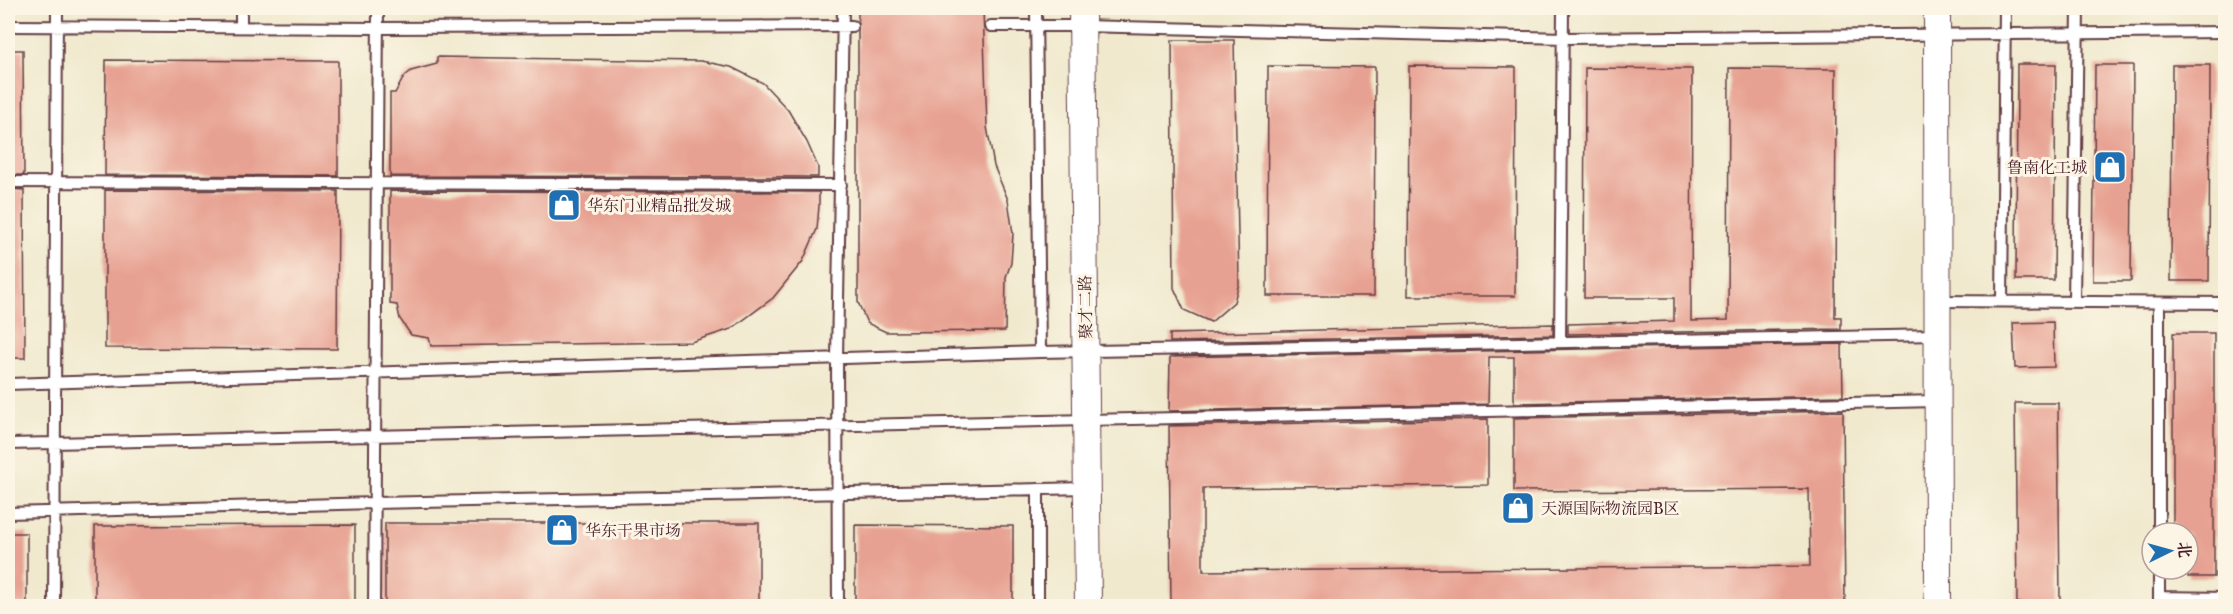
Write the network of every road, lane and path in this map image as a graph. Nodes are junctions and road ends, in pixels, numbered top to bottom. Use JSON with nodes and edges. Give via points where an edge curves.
{"nodes":[{"id":1,"x":57,"y":8,"type":"edge"},
{"id":2,"x":241,"y":8,"type":"edge"},
{"id":3,"x":378,"y":8,"type":"edge"},
{"id":4,"x":843,"y":8,"type":"edge"},
{"id":5,"x":1036,"y":8,"type":"edge"},
{"id":6,"x":1563,"y":8,"type":"edge"},
{"id":7,"x":1937,"y":8,"type":"edge"},
{"id":8,"x":2005,"y":8,"type":"edge"},
{"id":9,"x":2078,"y":8,"type":"edge"},
{"id":10,"x":1082,"y":17,"type":"edge"},
{"id":11,"x":8,"y":26,"type":"edge"},
{"id":12,"x":848,"y":26,"type":"junction"},
{"id":13,"x":991,"y":26,"type":"dead end"},
{"id":14,"x":1036,"y":26,"type":"junction"},
{"id":15,"x":57,"y":27,"type":"junction"},
{"id":16,"x":241,"y":27,"type":"junction"},
{"id":17,"x":378,"y":28,"type":"junction"},
{"id":18,"x":2226,"y":32,"type":"edge"},
{"id":19,"x":1937,"y":34,"type":"junction"},
{"id":20,"x":2005,"y":34,"type":"junction"},
{"id":21,"x":2077,"y":34,"type":"junction"},
{"id":22,"x":1564,"y":38,"type":"junction"},
{"id":23,"x":56,"y":181,"type":"junction"},
{"id":24,"x":8,"y":182,"type":"edge"},
{"id":25,"x":377,"y":182,"type":"junction"},
{"id":26,"x":841,"y":184,"type":"junction"},
{"id":27,"x":1937,"y":301,"type":"junction"},
{"id":28,"x":2002,"y":301,"type":"junction"},
{"id":29,"x":2074,"y":302,"type":"junction"},
{"id":30,"x":2159,"y":303,"type":"junction"},
{"id":31,"x":2226,"y":303,"type":"edge"},
{"id":32,"x":1937,"y":334,"type":"junction"},
{"id":33,"x":1560,"y":342,"type":"junction"},
{"id":34,"x":1085,"y":351,"type":"junction"},
{"id":35,"x":1040,"y":352,"type":"junction"},
{"id":36,"x":837,"y":358,"type":"junction"},
{"id":37,"x":376,"y":373,"type":"junction"},
{"id":38,"x":8,"y":384,"type":"edge"},
{"id":39,"x":55,"y":384,"type":"junction"},
{"id":40,"x":1938,"y":401,"type":"junction"},
{"id":41,"x":1086,"y":419,"type":"junction"},
{"id":42,"x":837,"y":425,"type":"junction"},
{"id":43,"x":375,"y":435,"type":"junction"},
{"id":44,"x":55,"y":443,"type":"junction"},
{"id":45,"x":8,"y":444,"type":"edge"},
{"id":46,"x":1087,"y":488,"type":"junction"},
{"id":47,"x":1038,"y":489,"type":"junction"},
{"id":48,"x":837,"y":492,"type":"junction"},
{"id":49,"x":375,"y":503,"type":"junction"},
{"id":50,"x":55,"y":512,"type":"junction"},
{"id":51,"x":8,"y":513,"type":"edge"},
{"id":52,"x":2159,"y":521,"type":"edge"},
{"id":53,"x":2159,"y":581,"type":"edge"},
{"id":54,"x":2226,"y":598,"type":"edge"},
{"id":55,"x":2159,"y":602,"type":"edge"},
{"id":56,"x":54,"y":606,"type":"edge"},
{"id":57,"x":374,"y":606,"type":"edge"},
{"id":58,"x":838,"y":606,"type":"edge"},
{"id":59,"x":1038,"y":606,"type":"edge"},
{"id":60,"x":1088,"y":606,"type":"edge"},
{"id":61,"x":1938,"y":606,"type":"edge"}],
"edges":[{"from":1,"to":15,"type":"lane"},
{"from":2,"to":16,"type":"lane"},
{"from":3,"to":17,"type":"lane"},
{"from":4,"to":12,"type":"lane"},
{"from":5,"to":14,"type":"lane"},
{"from":6,"to":22,"type":"lane"},
{"from":7,"to":19,"type":"street"},
{"from":8,"to":20,"type":"lane"},
{"from":9,"to":21,"type":"lane"},
{"from":10,"to":14,"type":"lane"},
{"from":10,"to":22,"type":"lane"},
{"from":10,"to":34,"type":"street","name":"聚才二路"},
{"from":11,"to":15,"type":"lane"},
{"from":12,"to":17,"type":"lane"},
{"from":12,"to":26,"type":"lane"},
{"from":13,"to":14,"type":"lane"},
{"from":14,"to":35,"type":"lane"},
{"from":15,"to":16,"type":"lane"},
{"from":15,"to":23,"type":"lane"},
{"from":16,"to":17,"type":"lane"},
{"from":17,"to":25,"type":"lane"},
{"from":18,"to":21,"type":"lane"},
{"from":19,"to":20,"type":"lane"},
{"from":19,"to":22,"type":"lane"},
{"from":19,"to":27,"type":"street"},
{"from":20,"to":21,"type":"lane"},
{"from":20,"to":28,"type":"lane"},
{"from":21,"to":29,"type":"lane"},
{"from":22,"to":33,"type":"lane"},
{"from":23,"to":24,"type":"lane"},
{"from":23,"to":25,"type":"lane"},
{"from":23,"to":39,"type":"lane"},
{"from":25,"to":26,"type":"lane"},
{"from":25,"to":37,"type":"lane"},
{"from":26,"to":36,"type":"lane"},
{"from":27,"to":28,"type":"lane"},
{"from":27,"to":32,"type":"street"},
{"from":28,"to":29,"type":"lane"},
{"from":29,"to":30,"type":"lane"},
{"from":30,"to":31,"type":"lane"},
{"from":30,"to":52,"type":"lane"},
{"from":32,"to":33,"type":"lane"},
{"from":32,"to":40,"type":"street"},
{"from":33,"to":34,"type":"lane"},
{"from":34,"to":35,"type":"lane"},
{"from":34,"to":41,"type":"street","name":"聚才二路"},
{"from":35,"to":36,"type":"lane"},
{"from":36,"to":37,"type":"lane"},
{"from":36,"to":42,"type":"lane"},
{"from":37,"to":39,"type":"lane"},
{"from":37,"to":43,"type":"lane"},
{"from":38,"to":39,"type":"lane"},
{"from":39,"to":44,"type":"lane"},
{"from":40,"to":41,"type":"lane"},
{"from":40,"to":61,"type":"street"},
{"from":41,"to":42,"type":"lane"},
{"from":41,"to":46,"type":"street","name":"聚才二路"},
{"from":42,"to":43,"type":"lane"},
{"from":42,"to":48,"type":"lane"},
{"from":43,"to":44,"type":"lane"},
{"from":43,"to":49,"type":"lane"},
{"from":44,"to":45,"type":"lane"},
{"from":44,"to":50,"type":"lane"},
{"from":46,"to":47,"type":"lane"},
{"from":46,"to":60,"type":"street","name":"聚才二路"},
{"from":47,"to":48,"type":"lane"},
{"from":47,"to":59,"type":"lane"},
{"from":48,"to":49,"type":"lane"},
{"from":48,"to":58,"type":"lane"},
{"from":49,"to":50,"type":"lane"},
{"from":49,"to":57,"type":"lane"},
{"from":50,"to":51,"type":"lane"},
{"from":50,"to":56,"type":"lane"},
{"from":53,"to":55,"type":"lane"},
{"from":54,"to":55,"type":"lane"}]}
